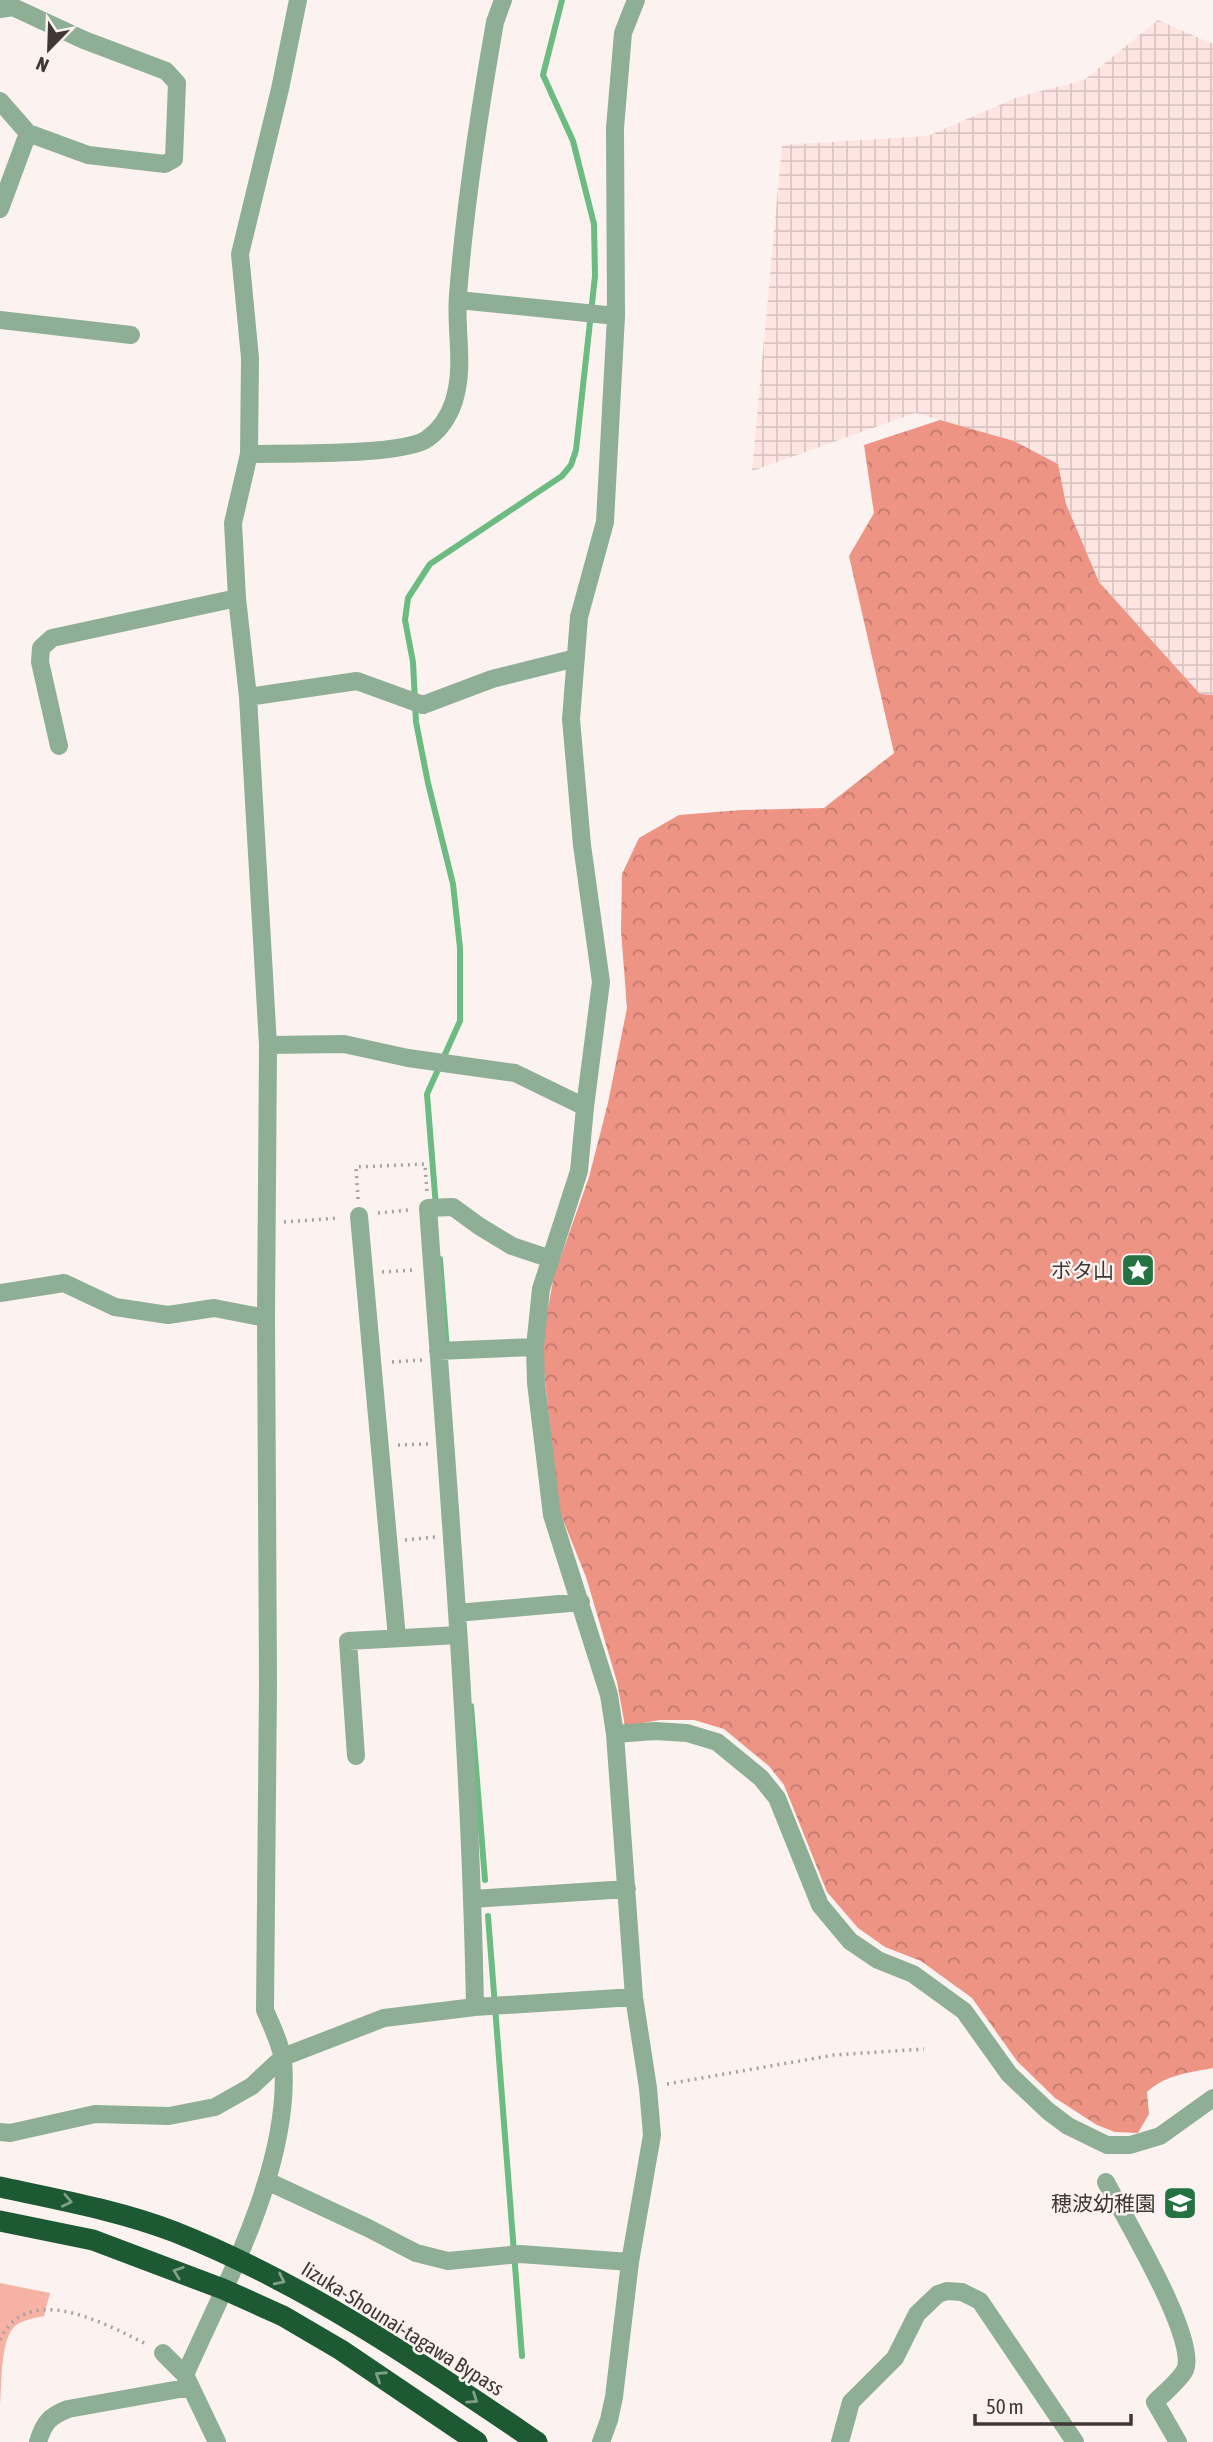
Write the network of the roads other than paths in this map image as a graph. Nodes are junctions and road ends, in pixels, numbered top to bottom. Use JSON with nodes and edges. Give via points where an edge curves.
{"nodes":[{"id":1,"x":298,"y":0,"type":"edge"},
{"id":2,"x":503,"y":0,"type":"edge"},
{"id":3,"x":636,"y":0,"type":"edge"},
{"id":4,"x":0,"y":9,"type":"edge"},
{"id":5,"x":0,"y":101,"type":"edge"},
{"id":6,"x":28,"y":133,"type":"junction"},
{"id":7,"x":0,"y":209,"type":"edge"},
{"id":8,"x":458,"y":300,"type":"junction"},
{"id":9,"x":608,"y":315,"type":"junction"},
{"id":10,"x":0,"y":320,"type":"edge"},
{"id":11,"x":131,"y":335,"type":"dead end"},
{"id":12,"x":249,"y":454,"type":"junction"},
{"id":13,"x":237,"y":598,"type":"junction"},
{"id":14,"x":576,"y":657,"type":"junction"},
{"id":15,"x":248,"y":697,"type":"junction"},
{"id":16,"x":60,"y":746,"type":"dead end"},
{"id":17,"x":268,"y":1045,"type":"junction"},
{"id":18,"x":585,"y":1107,"type":"junction"},
{"id":19,"x":359,"y":1216,"type":"road end"},
{"id":20,"x":551,"y":1259,"type":"junction"},
{"id":21,"x":0,"y":1293,"type":"edge"},
{"id":22,"x":266,"y":1318,"type":"junction"},
{"id":23,"x":535,"y":1347,"type":"junction"},
{"id":24,"x":444,"y":1353,"type":"junction"},
{"id":25,"x":581,"y":1602,"type":"junction"},
{"id":26,"x":463,"y":1612,"type":"junction"},
{"id":27,"x":458,"y":1635,"type":"junction"},
{"id":28,"x":397,"y":1638,"type":"junction"},
{"id":29,"x":615,"y":1734,"type":"junction"},
{"id":30,"x":355,"y":1756,"type":"dead end"},
{"id":31,"x":627,"y":1889,"type":"junction"},
{"id":32,"x":473,"y":1899,"type":"junction"},
{"id":33,"x":634,"y":1997,"type":"junction"},
{"id":34,"x":487,"y":2006,"type":"junction"},
{"id":35,"x":283,"y":2057,"type":"junction"},
{"id":36,"x":1213,"y":2098,"type":"edge"},
{"id":37,"x":0,"y":2132,"type":"edge"},
{"id":38,"x":267,"y":2181,"type":"junction"},
{"id":39,"x":1106,"y":2182,"type":"dead end"},
{"id":40,"x":0,"y":2187,"type":"edge"},
{"id":41,"x":0,"y":2221,"type":"edge"},
{"id":42,"x":238,"y":2260,"type":"junction"},
{"id":43,"x":630,"y":2262,"type":"junction"},
{"id":44,"x":223,"y":2289,"type":"junction"},
{"id":45,"x":163,"y":2353,"type":"road end"},
{"id":46,"x":188,"y":2381,"type":"junction"},
{"id":47,"x":38,"y":2442,"type":"edge"},
{"id":48,"x":217,"y":2442,"type":"edge"},
{"id":49,"x":477,"y":2442,"type":"edge"},
{"id":50,"x":537,"y":2442,"type":"edge"},
{"id":51,"x":601,"y":2442,"type":"edge"},
{"id":52,"x":840,"y":2442,"type":"edge"},
{"id":53,"x":1075,"y":2442,"type":"edge"},
{"id":54,"x":1178,"y":2442,"type":"edge"}],
"edges":[{"from":1,"to":12,"type":"street","via":[[240,254],[250,358]]},
{"from":2,"to":8,"type":"street","via":[[482,93]]},
{"from":3,"to":9,"type":"street","via":[[622,33]]},
{"from":4,"to":6,"type":"street","via":[[13,7],[166,71],[177,83],[174,159],[165,164],[88,155]]},
{"from":5,"to":6,"type":"street"},
{"from":6,"to":7,"type":"street"},
{"from":8,"to":9,"type":"street"},
{"from":8,"to":12,"type":"street","via":[[461,359],[454,401],[442,427],[425,441],[398,449]]},
{"from":9,"to":14,"type":"street","via":[[605,522],[579,617]]},
{"from":10,"to":11,"type":"street"},
{"from":12,"to":13,"type":"street","via":[[233,523]]},
{"from":13,"to":15,"type":"street"},
{"from":13,"to":16,"type":"street","via":[[52,638],[41,648],[40,662]]},
{"from":14,"to":15,"type":"street","via":[[492,679],[423,705],[357,681]]},
{"from":14,"to":18,"type":"street","via":[[571,719],[601,982]]},
{"from":15,"to":17,"type":"street"},
{"from":17,"to":18,"type":"street","via":[[344,1044],[515,1073]]},
{"from":17,"to":22,"type":"street"},
{"from":18,"to":20,"type":"street","via":[[579,1171]]},
{"from":19,"to":28,"type":"street"},
{"from":20,"to":23,"type":"street","via":[[541,1289]]},
{"from":20,"to":24,"type":"street","via":[[512,1246],[453,1207],[437,1208],[432,1269]]},
{"from":21,"to":22,"type":"street","via":[[64,1283],[115,1307],[168,1315],[214,1308]]},
{"from":22,"to":35,"type":"street","via":[[265,2010]]},
{"from":23,"to":24,"type":"street"},
{"from":23,"to":25,"type":"street","via":[[552,1515]]},
{"from":24,"to":26,"type":"street","via":[[445,1443]]},
{"from":25,"to":26,"type":"street"},
{"from":25,"to":29,"type":"street","via":[[609,1695]]},
{"from":26,"to":27,"type":"street"},
{"from":27,"to":28,"type":"street"},
{"from":27,"to":32,"type":"street"},
{"from":28,"to":30,"type":"street","via":[[348,1641]]},
{"from":29,"to":31,"type":"street"},
{"from":29,"to":36,"type":"street","via":[[687,1733],[716,1742],[761,1778],[777,1798],[820,1905],[850,1941],[878,1960],[913,1974],[964,2011],[1009,2074],[1069,2126],[1107,2145],[1130,2146],[1160,2136]]},
{"from":31,"to":32,"type":"street"},
{"from":31,"to":33,"type":"street"},
{"from":32,"to":34,"type":"street"},
{"from":33,"to":34,"type":"street"},
{"from":33,"to":43,"type":"street","via":[[652,2136]]},
{"from":34,"to":35,"type":"street","via":[[384,2018]]},
{"from":35,"to":37,"type":"street","via":[[252,2085],[215,2107],[169,2116],[95,2114]]},
{"from":35,"to":38,"type":"street","via":[[283,2103]]},
{"from":38,"to":42,"type":"street"},
{"from":38,"to":43,"type":"street","via":[[416,2253],[448,2260],[513,2254]]},
{"from":39,"to":54,"type":"street","via":[[1169,2301],[1187,2352],[1185,2371],[1155,2402]]},
{"from":40,"to":42,"type":"highway","name":"Iizuka-Shounai-tagawa Bypass","one_way":true,"via":[[173,2231]]},
{"from":44,"to":41,"type":"highway","one_way":true,"via":[[93,2241]]},
{"from":42,"to":44,"type":"street"},
{"from":42,"to":50,"type":"highway","name":"Iizuka-Shounai-tagawa Bypass","one_way":true,"via":[[381,2338]]},
{"from":43,"to":51,"type":"street","via":[[614,2397]]},
{"from":44,"to":46,"type":"street"},
{"from":49,"to":44,"type":"highway","one_way":true,"via":[[341,2350],[283,2316]]},
{"from":45,"to":46,"type":"street"},
{"from":46,"to":47,"type":"street","via":[[68,2409],[51,2416]]},
{"from":46,"to":48,"type":"street"},
{"from":52,"to":53,"type":"street","via":[[851,2402],[895,2358],[917,2314],[947,2291],[980,2301]]}]}
